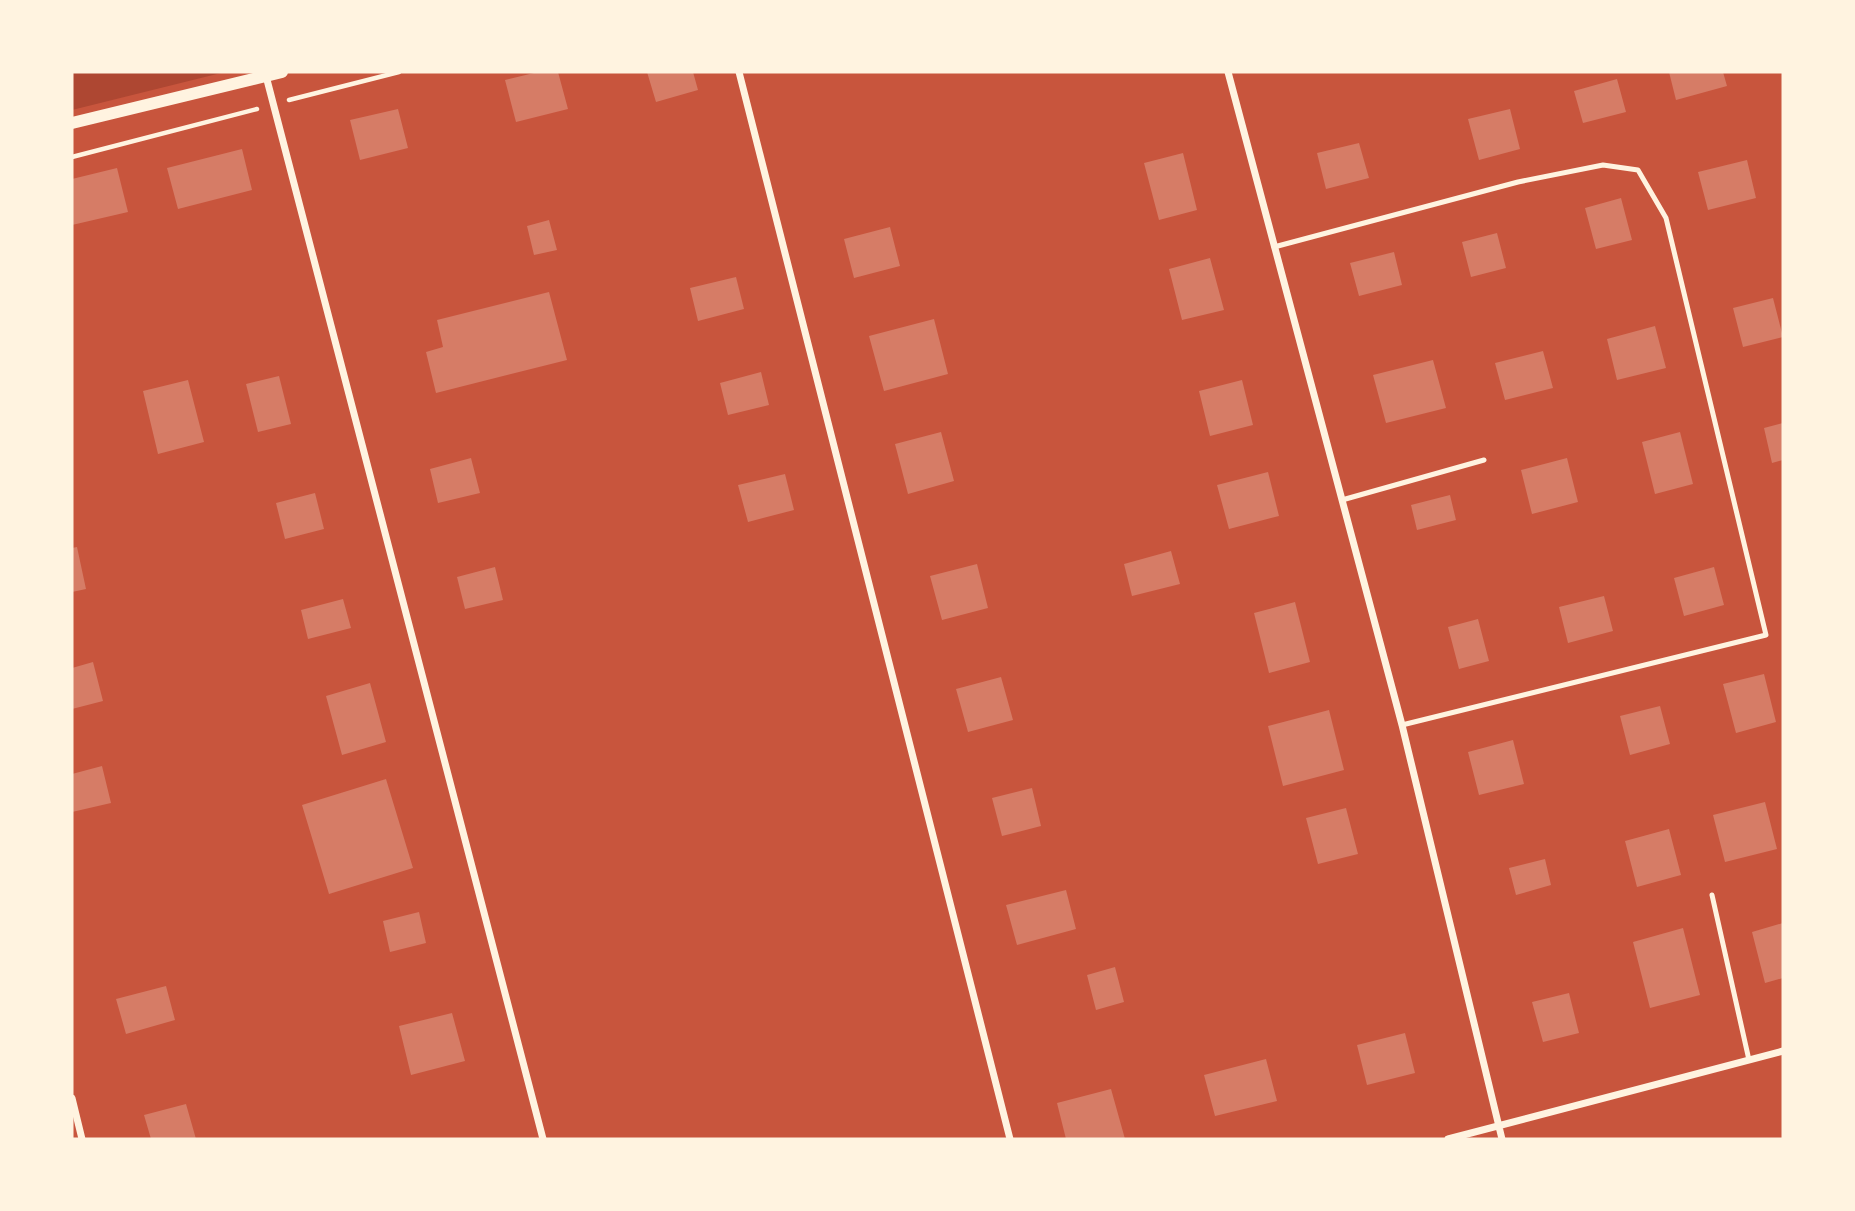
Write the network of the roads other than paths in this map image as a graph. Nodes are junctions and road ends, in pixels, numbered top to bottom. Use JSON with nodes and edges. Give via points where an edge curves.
{"nodes":[{"id":1,"x":282,"y":72,"type":"edge"},
{"id":2,"x":739,"y":72,"type":"edge"},
{"id":3,"x":1228,"y":72,"type":"edge"},
{"id":4,"x":266,"y":76,"type":"junction"},
{"id":5,"x":72,"y":122,"type":"edge"},
{"id":6,"x":1274,"y":247,"type":"junction"},
{"id":7,"x":1484,"y":460,"type":"dead end"},
{"id":8,"x":1342,"y":500,"type":"junction"},
{"id":9,"x":1402,"y":724,"type":"junction"},
{"id":10,"x":1712,"y":895,"type":"dead end"},
{"id":11,"x":1783,"y":1051,"type":"edge"},
{"id":12,"x":1749,"y":1060,"type":"junction"},
{"id":13,"x":72,"y":1098,"type":"edge"},
{"id":14,"x":1499,"y":1127,"type":"junction"},
{"id":15,"x":82,"y":1139,"type":"edge"},
{"id":16,"x":544,"y":1139,"type":"edge"},
{"id":17,"x":1010,"y":1139,"type":"edge"},
{"id":18,"x":1448,"y":1139,"type":"edge"},
{"id":19,"x":1502,"y":1139,"type":"edge"}],
"edges":[{"from":1,"to":4,"type":"street"},
{"from":2,"to":17,"type":"street"},
{"from":3,"to":6,"type":"street"},
{"from":4,"to":5,"type":"street"},
{"from":4,"to":16,"type":"street"},
{"from":6,"to":8,"type":"street"},
{"from":6,"to":9,"type":"lane","via":[[1518,182],[1603,165],[1638,170],[1666,218],[1766,635]]},
{"from":7,"to":8,"type":"lane"},
{"from":8,"to":9,"type":"street"},
{"from":9,"to":14,"type":"street"},
{"from":10,"to":12,"type":"lane"},
{"from":11,"to":12,"type":"street"},
{"from":12,"to":14,"type":"street"},
{"from":13,"to":15,"type":"street"},
{"from":14,"to":18,"type":"street"},
{"from":14,"to":19,"type":"street"}]}
